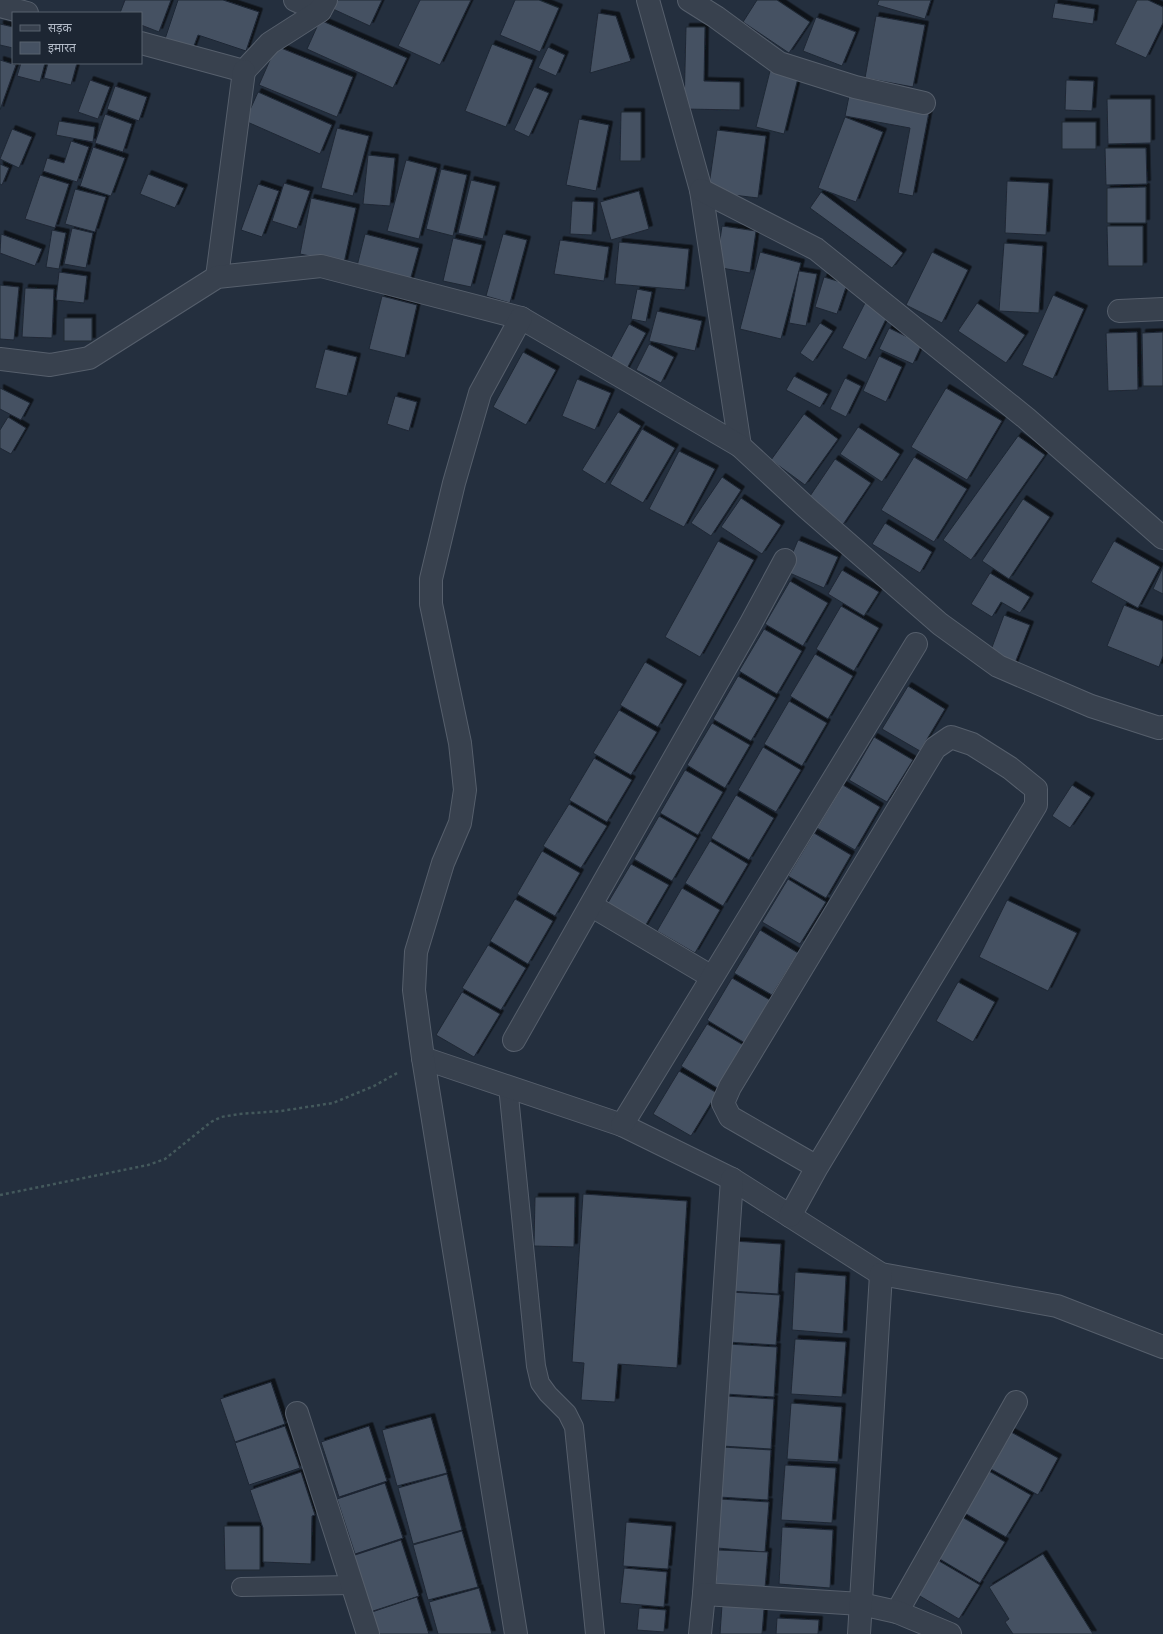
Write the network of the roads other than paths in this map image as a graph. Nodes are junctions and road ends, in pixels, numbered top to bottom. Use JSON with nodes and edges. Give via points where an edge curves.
{"nodes":[{"id":1,"x":294,"y":0,"type":"edge"},
{"id":2,"x":648,"y":0,"type":"edge"},
{"id":3,"x":690,"y":0,"type":"edge"},
{"id":4,"x":323,"y":5,"type":"edge"},
{"id":5,"x":0,"y":6,"type":"edge"},
{"id":6,"x":23,"y":12,"type":"edge"},
{"id":7,"x":142,"y":44,"type":"edge"},
{"id":8,"x":244,"y":71,"type":"junction"},
{"id":9,"x":924,"y":103,"type":"dead end"},
{"id":10,"x":701,"y":190,"type":"junction"},
{"id":11,"x":217,"y":277,"type":"junction"},
{"id":12,"x":1163,"y":309,"type":"edge"},
{"id":13,"x":1119,"y":311,"type":"dead end"},
{"id":14,"x":521,"y":318,"type":"junction"},
{"id":15,"x":0,"y":358,"type":"edge"},
{"id":16,"x":740,"y":446,"type":"junction"},
{"id":17,"x":1163,"y":538,"type":"edge"},
{"id":18,"x":785,"y":560,"type":"dead end"},
{"id":19,"x":916,"y":644,"type":"dead end"},
{"id":20,"x":1163,"y":728,"type":"edge"},
{"id":21,"x":592,"y":906,"type":"junction"},
{"id":22,"x":712,"y":977,"type":"junction"},
{"id":23,"x":514,"y":1040,"type":"dead end"},
{"id":24,"x":423,"y":1058,"type":"junction"},
{"id":25,"x":508,"y":1086,"type":"junction"},
{"id":26,"x":622,"y":1125,"type":"junction"},
{"id":27,"x":817,"y":1167,"type":"junction"},
{"id":28,"x":732,"y":1179,"type":"junction"},
{"id":29,"x":790,"y":1216,"type":"junction"},
{"id":30,"x":881,"y":1274,"type":"junction"},
{"id":31,"x":1163,"y":1347,"type":"edge"},
{"id":32,"x":1016,"y":1402,"type":"dead end"},
{"id":33,"x":296,"y":1413,"type":"dead end"},
{"id":34,"x":352,"y":1585,"type":"junction"},
{"id":35,"x":241,"y":1587,"type":"dead end"},
{"id":36,"x":704,"y":1594,"type":"junction"},
{"id":37,"x":861,"y":1604,"type":"junction"},
{"id":38,"x":897,"y":1612,"type":"junction"},
{"id":39,"x":368,"y":1634,"type":"edge"},
{"id":40,"x":516,"y":1634,"type":"edge"},
{"id":41,"x":595,"y":1634,"type":"edge"},
{"id":42,"x":700,"y":1634,"type":"edge"},
{"id":43,"x":860,"y":1634,"type":"edge"},
{"id":44,"x":950,"y":1634,"type":"edge"}],
"edges":[{"from":1,"to":4,"type":"street"},
{"from":2,"to":10,"type":"street"},
{"from":3,"to":9,"type":"street","via":[[779,63]]},
{"from":4,"to":8,"type":"street","via":[[270,44]]},
{"from":5,"to":6,"type":"street"},
{"from":7,"to":8,"type":"street"},
{"from":8,"to":11,"type":"street"},
{"from":10,"to":16,"type":"street"},
{"from":10,"to":17,"type":"street","via":[[816,249],[1026,418]]},
{"from":11,"to":14,"type":"street","via":[[321,266]]},
{"from":11,"to":15,"type":"street","via":[[89,358],[50,365]]},
{"from":12,"to":13,"type":"street"},
{"from":14,"to":16,"type":"street"},
{"from":14,"to":24,"type":"street","via":[[480,393],[454,483],[431,579],[431,604],[460,743],[465,790],[460,823],[443,863],[416,952],[414,990]]},
{"from":16,"to":20,"type":"street","via":[[940,624],[998,666],[1091,706]]},
{"from":18,"to":21,"type":"street"},
{"from":19,"to":22,"type":"street"},
{"from":21,"to":22,"type":"street"},
{"from":21,"to":23,"type":"street"},
{"from":22,"to":26,"type":"street"},
{"from":24,"to":25,"type":"street"},
{"from":24,"to":40,"type":"street"},
{"from":25,"to":26,"type":"street"},
{"from":25,"to":41,"type":"lane","via":[[536,1366],[540,1383],[567,1413],[574,1427]]},
{"from":26,"to":28,"type":"street"},
{"from":27,"to":27,"type":"street","via":[[730,1117],[723,1103],[730,1087],[935,748],[950,737],[972,744],[1036,788],[1036,804]]},
{"from":27,"to":29,"type":"street"},
{"from":28,"to":29,"type":"street"},
{"from":28,"to":36,"type":"street"},
{"from":29,"to":30,"type":"street"},
{"from":30,"to":31,"type":"street","via":[[1057,1306]]},
{"from":30,"to":37,"type":"street"},
{"from":32,"to":38,"type":"street"},
{"from":33,"to":34,"type":"street"},
{"from":34,"to":35,"type":"lane"},
{"from":34,"to":39,"type":"street"},
{"from":36,"to":37,"type":"street"},
{"from":36,"to":42,"type":"street"},
{"from":37,"to":38,"type":"street"},
{"from":37,"to":43,"type":"street"},
{"from":38,"to":44,"type":"street"}]}
